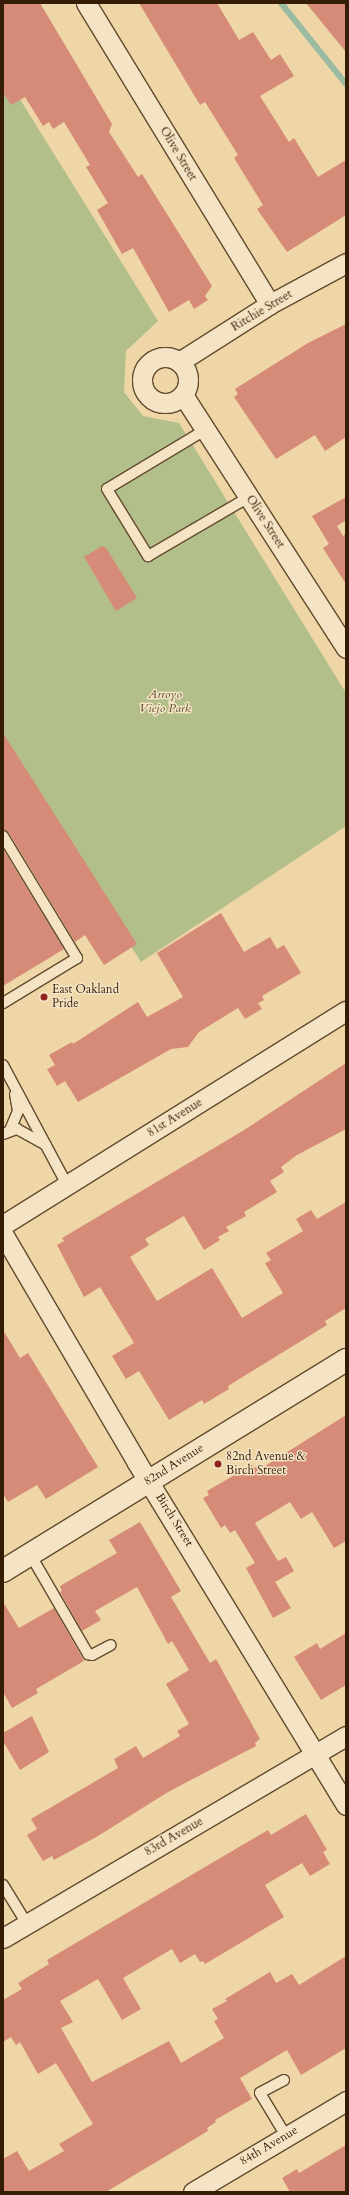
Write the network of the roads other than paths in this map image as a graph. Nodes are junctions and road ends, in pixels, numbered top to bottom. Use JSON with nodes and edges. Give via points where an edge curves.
{"nodes":[{"id":1,"x":86,"y":3,"type":"edge"},
{"id":2,"x":346,"y":263,"type":"edge"},
{"id":3,"x":270,"y":304,"type":"junction"},
{"id":4,"x":179,"y":362,"type":"junction"},
{"id":5,"x":183,"y":395,"type":"junction"},
{"id":6,"x":205,"y":430,"type":"junction"},
{"id":7,"x":249,"y":497,"type":"junction"},
{"id":8,"x":346,"y":648,"type":"edge"},
{"id":9,"x":3,"y":836,"type":"edge"},
{"id":10,"x":3,"y":1003,"type":"edge"},
{"id":11,"x":346,"y":1011,"type":"edge"},
{"id":12,"x":3,"y":1065,"type":"edge"},
{"id":13,"x":8,"y":1074,"type":"junction"},
{"id":14,"x":6,"y":1132,"type":"edge"},
{"id":15,"x":47,"y":1147,"type":"junction"},
{"id":16,"x":67,"y":1185,"type":"junction"},
{"id":17,"x":3,"y":1225,"type":"edge"},
{"id":18,"x":3,"y":1234,"type":"edge"},
{"id":19,"x":346,"y":1360,"type":"edge"},
{"id":20,"x":149,"y":1480,"type":"junction"},
{"id":21,"x":30,"y":1554,"type":"junction"},
{"id":22,"x":3,"y":1571,"type":"edge"},
{"id":23,"x":111,"y":1645,"type":"dead end"},
{"id":24,"x":346,"y":1736,"type":"edge"},
{"id":25,"x":316,"y":1754,"type":"junction"},
{"id":26,"x":346,"y":1805,"type":"edge"},
{"id":27,"x":3,"y":1885,"type":"edge"},
{"id":28,"x":27,"y":1924,"type":"junction"},
{"id":29,"x":3,"y":1938,"type":"edge"},
{"id":30,"x":284,"y":2080,"type":"dead end"},
{"id":31,"x":346,"y":2101,"type":"edge"},
{"id":32,"x":286,"y":2136,"type":"junction"},
{"id":33,"x":193,"y":2192,"type":"edge"}],
"edges":[{"from":1,"to":3,"type":"street","name":"Olive Street"},
{"from":2,"to":3,"type":"street","name":"Ritchie Street"},
{"from":3,"to":4,"type":"street","name":"Ritchie Street"},
{"from":4,"to":5,"type":"street","via":[[188,377]]},
{"from":4,"to":5,"type":"street","via":[[170,358],[152,362],[143,374],[143,387],[157,402],[169,404]]},
{"from":5,"to":6,"type":"street","name":"Olive Street"},
{"from":6,"to":7,"type":"street","name":"Olive Street"},
{"from":6,"to":7,"type":"lane","via":[[107,489],[148,556]]},
{"from":7,"to":8,"type":"street","name":"Olive Street"},
{"from":9,"to":10,"type":"lane","via":[[77,958]]},
{"from":11,"to":16,"type":"street","name":"81st Avenue"},
{"from":12,"to":13,"type":"lane"},
{"from":13,"to":14,"type":"lane","via":[[18,1101],[18,1111]]},
{"from":13,"to":15,"type":"lane"},
{"from":14,"to":15,"type":"lane","via":[[28,1133]]},
{"from":15,"to":16,"type":"lane"},
{"from":16,"to":17,"type":"street","name":"81st Avenue"},
{"from":18,"to":20,"type":"street","name":"Birch Street"},
{"from":19,"to":20,"type":"street","name":"82nd Avenue"},
{"from":20,"to":21,"type":"street","name":"82nd Avenue"},
{"from":20,"to":25,"type":"street","name":"Birch Street"},
{"from":21,"to":22,"type":"street","name":"82nd Avenue"},
{"from":21,"to":23,"type":"lane","via":[[88,1654],[92,1655]]},
{"from":24,"to":25,"type":"street","name":"83rd Avenue"},
{"from":25,"to":26,"type":"street","name":"Birch Street"},
{"from":25,"to":28,"type":"street","name":"83rd Avenue"},
{"from":27,"to":28,"type":"lane"},
{"from":28,"to":29,"type":"street","name":"83rd Avenue"},
{"from":30,"to":32,"type":"lane","via":[[260,2093]]},
{"from":31,"to":32,"type":"street","name":"84th Avenue"},
{"from":32,"to":33,"type":"street","name":"84th Avenue"}]}
